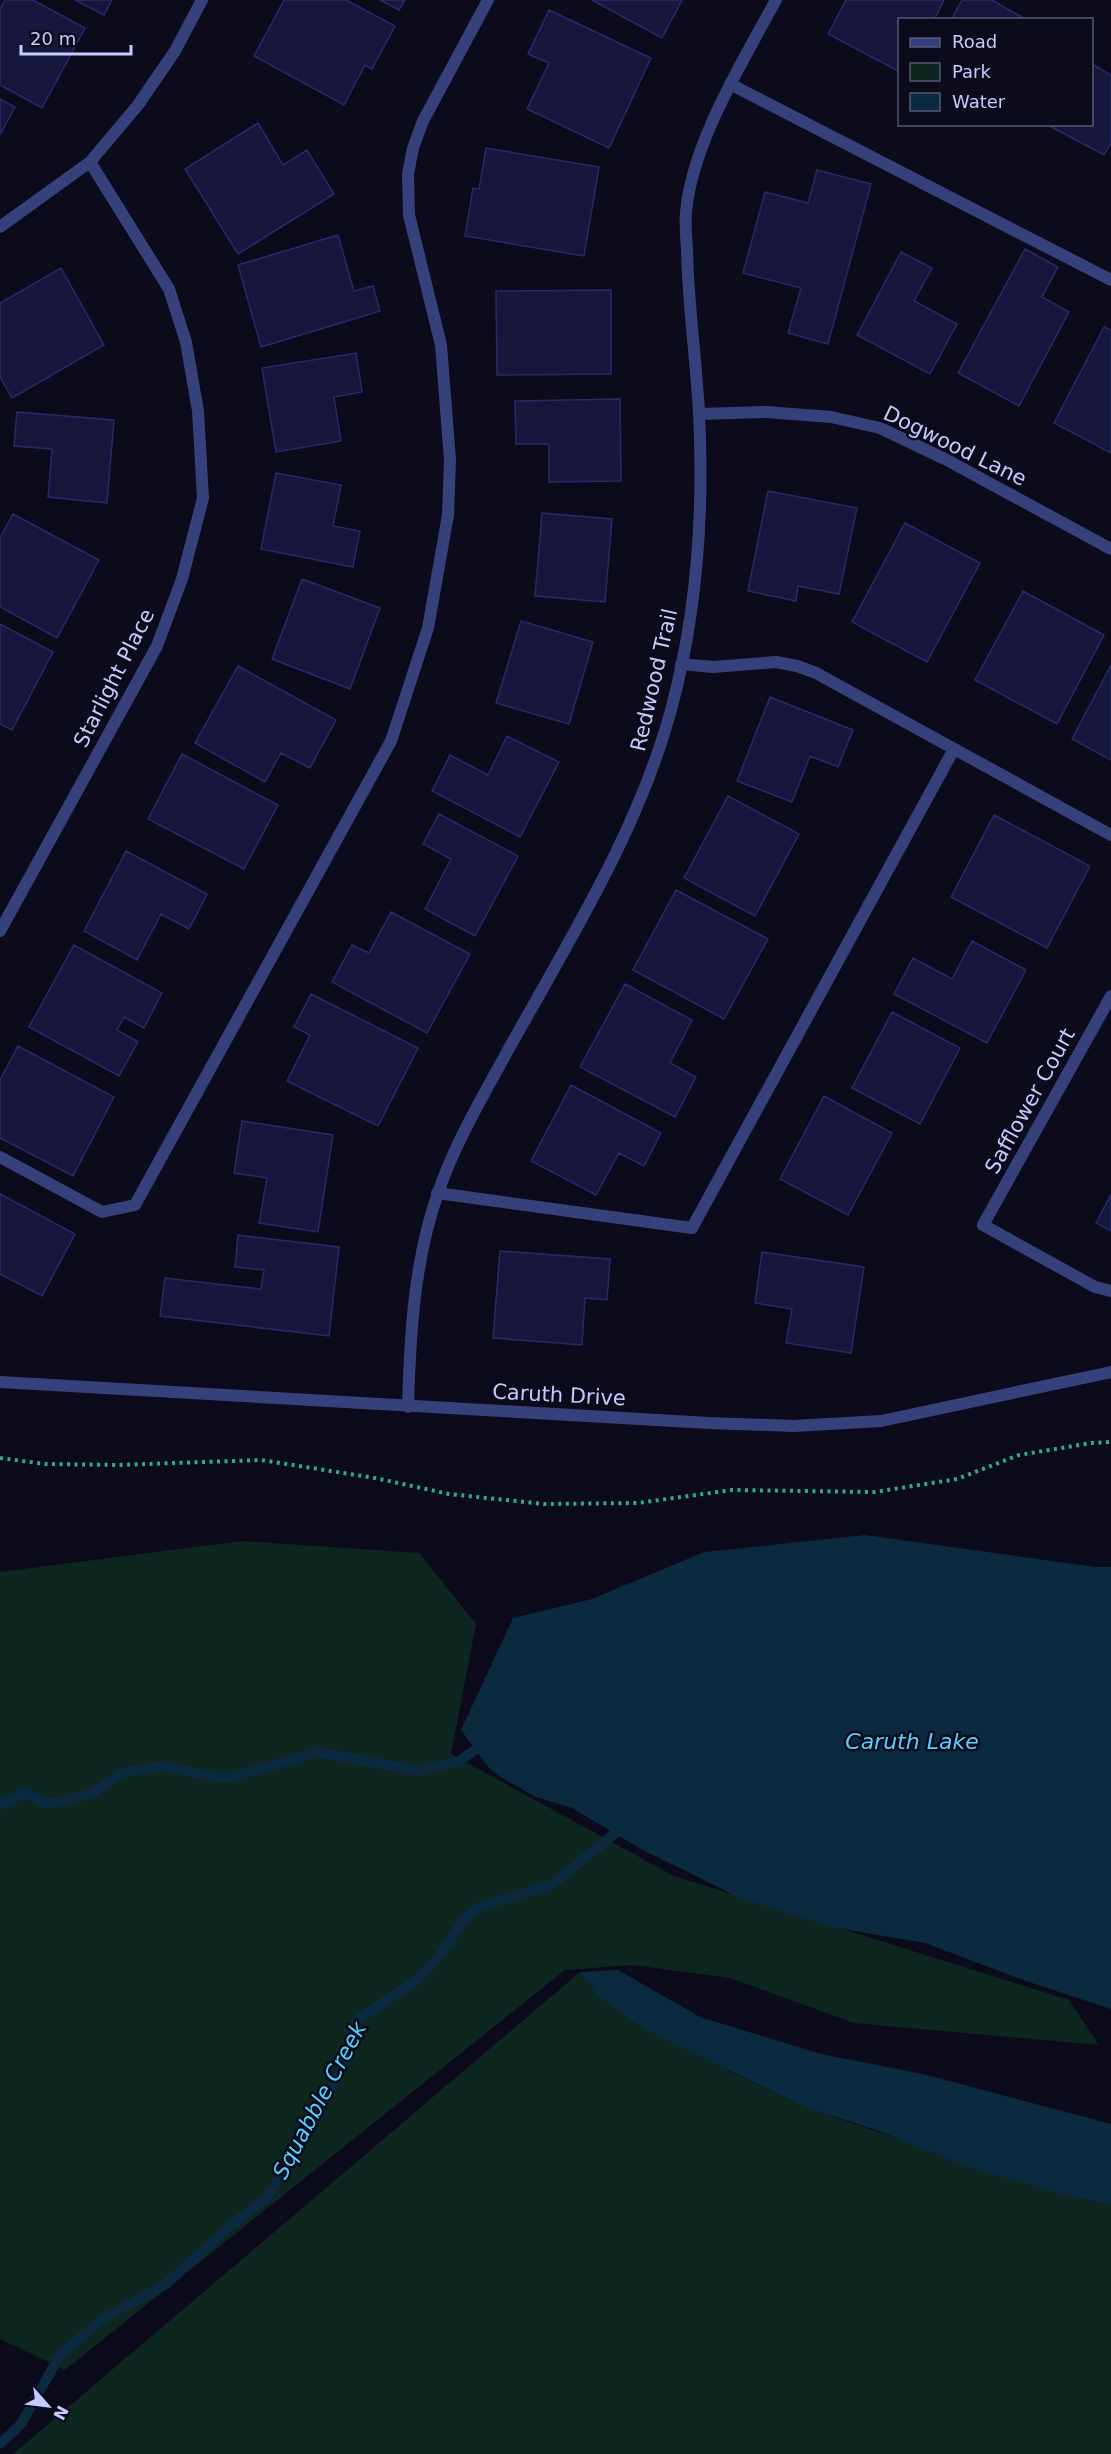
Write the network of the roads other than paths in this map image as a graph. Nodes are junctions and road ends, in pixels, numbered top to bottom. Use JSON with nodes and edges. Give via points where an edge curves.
{"nodes":[{"id":1,"x":202,"y":0,"type":"edge"},
{"id":2,"x":488,"y":0,"type":"edge"},
{"id":3,"x":776,"y":0,"type":"edge"},
{"id":4,"x":730,"y":84,"type":"junction"},
{"id":5,"x":90,"y":162,"type":"junction"},
{"id":6,"x":0,"y":227,"type":"edge"},
{"id":7,"x":1111,"y":280,"type":"edge"},
{"id":8,"x":699,"y":414,"type":"junction"},
{"id":9,"x":1111,"y":549,"type":"edge"},
{"id":10,"x":681,"y":664,"type":"junction"},
{"id":11,"x":954,"y":749,"type":"junction"},
{"id":12,"x":1111,"y":835,"type":"edge"},
{"id":13,"x":0,"y":931,"type":"edge"},
{"id":14,"x":1111,"y":996,"type":"edge"},
{"id":15,"x":0,"y":1157,"type":"edge"},
{"id":16,"x":437,"y":1193,"type":"junction"},
{"id":17,"x":1111,"y":1291,"type":"edge"},
{"id":18,"x":1111,"y":1372,"type":"edge"},
{"id":19,"x":0,"y":1382,"type":"edge"},
{"id":20,"x":408,"y":1407,"type":"junction"}],
"edges":[{"from":1,"to":5,"type":"street","via":[[175,51],[138,105]]},
{"from":2,"to":15,"type":"street","via":[[423,121],[408,174],[409,215],[441,345],[450,460],[448,515],[428,628],[391,741],[135,1205],[102,1212]]},
{"from":3,"to":4,"type":"street","name":"Redwood Trail"},
{"from":4,"to":7,"type":"street"},
{"from":4,"to":8,"type":"street","name":"Redwood Trail","via":[[700,151],[686,211],[687,279]]},
{"from":5,"to":6,"type":"street"},
{"from":5,"to":13,"type":"street","name":"Starlight Place","via":[[168,289],[186,342],[198,411],[203,498],[182,579],[157,646]]},
{"from":8,"to":9,"type":"street","name":"Dogwood Lane","via":[[766,412],[820,416],[880,428]]},
{"from":8,"to":10,"type":"street","name":"Redwood Trail","via":[[699,526],[694,591]]},
{"from":10,"to":11,"type":"street","via":[[713,667],[776,662],[797,666]]},
{"from":10,"to":16,"type":"street","name":"Redwood Trail","via":[[657,758],[633,817],[462,1134]]},
{"from":11,"to":12,"type":"street"},
{"from":11,"to":16,"type":"street","via":[[692,1228]]},
{"from":14,"to":17,"type":"street","name":"Safflower Court","via":[[983,1225],[1095,1287]]},
{"from":16,"to":20,"type":"street","name":"Redwood Trail","via":[[420,1259]]},
{"from":18,"to":20,"type":"street","name":"Caruth Drive","via":[[881,1421],[794,1426]]},
{"from":19,"to":20,"type":"street","name":"Caruth Drive"}]}
